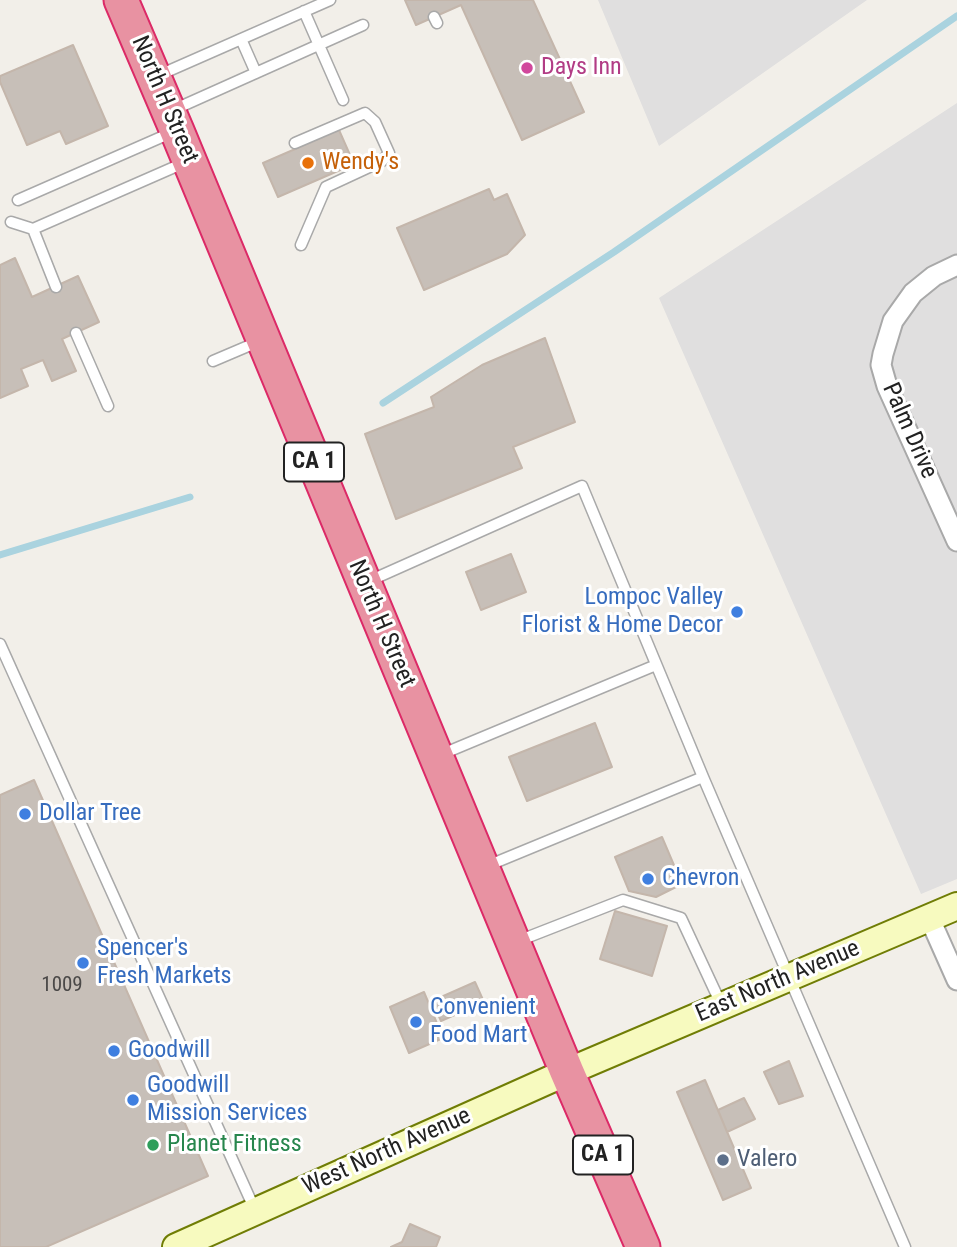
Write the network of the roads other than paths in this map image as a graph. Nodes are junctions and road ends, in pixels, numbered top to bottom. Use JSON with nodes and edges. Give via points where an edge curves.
{"nodes":[{"id":1,"x":121,"y":0,"type":"edge"},
{"id":2,"x":330,"y":0,"type":"edge"},
{"id":3,"x":304,"y":11,"type":"junction"},
{"id":4,"x":363,"y":25,"type":"dead end"},
{"id":5,"x":241,"y":39,"type":"junction"},
{"id":6,"x":319,"y":45,"type":"junction"},
{"id":7,"x":256,"y":73,"type":"junction"},
{"id":8,"x":154,"y":78,"type":"junction"},
{"id":9,"x":343,"y":100,"type":"dead end"},
{"id":10,"x":178,"y":134,"type":"junction"},
{"id":11,"x":295,"y":143,"type":"dead end"},
{"id":12,"x":18,"y":200,"type":"dead end"},
{"id":13,"x":11,"y":222,"type":"dead end"},
{"id":14,"x":33,"y":229,"type":"junction"},
{"id":15,"x":301,"y":245,"type":"dead end"},
{"id":16,"x":957,"y":265,"type":"edge"},
{"id":17,"x":56,"y":287,"type":"dead end"},
{"id":18,"x":76,"y":333,"type":"dead end"},
{"id":19,"x":263,"y":340,"type":"junction"},
{"id":20,"x":214,"y":361,"type":"dead end"},
{"id":21,"x":108,"y":407,"type":"dead end"},
{"id":22,"x":957,"y":541,"type":"edge"},
{"id":23,"x":364,"y":583,"type":"junction"},
{"id":24,"x":0,"y":644,"type":"edge"},
{"id":25,"x":656,"y":665,"type":"junction"},
{"id":26,"x":436,"y":756,"type":"junction"},
{"id":27,"x":703,"y":777,"type":"junction"},
{"id":28,"x":483,"y":867,"type":"junction"},
{"id":29,"x":957,"y":906,"type":"edge"},
{"id":30,"x":929,"y":918,"type":"junction"},
{"id":31,"x":514,"y":943,"type":"junction"},
{"id":32,"x":789,"y":977,"type":"junction"},
{"id":33,"x":957,"y":980,"type":"edge"},
{"id":34,"x":722,"y":1006,"type":"junction"},
{"id":35,"x":599,"y":1058,"type":"joint"},
{"id":36,"x":567,"y":1072,"type":"junction"},
{"id":37,"x":255,"y":1210,"type":"junction"},
{"id":38,"x":176,"y":1247,"type":"edge"},
{"id":39,"x":643,"y":1247,"type":"edge"},
{"id":40,"x":905,"y":1247,"type":"edge"}],
"edges":[{"from":1,"to":8,"type":"highway","name":"North H Street","number":"CA 1"},
{"from":2,"to":3,"type":"lane"},
{"from":3,"to":5,"type":"lane"},
{"from":3,"to":6,"type":"lane"},
{"from":4,"to":6,"type":"lane"},
{"from":5,"to":7,"type":"lane"},
{"from":5,"to":8,"type":"lane"},
{"from":6,"to":7,"type":"lane"},
{"from":6,"to":9,"type":"lane"},
{"from":7,"to":10,"type":"lane"},
{"from":8,"to":10,"type":"highway","name":"North H Street","number":"CA 1"},
{"from":10,"to":12,"type":"lane"},
{"from":10,"to":14,"type":"lane"},
{"from":10,"to":19,"type":"highway","name":"North H Street","number":"CA 1"},
{"from":11,"to":15,"type":"lane","via":[[365,113],[375,122],[389,153],[382,161],[326,187]]},
{"from":13,"to":14,"type":"lane"},
{"from":14,"to":17,"type":"lane"},
{"from":16,"to":22,"type":"street","name":"Palm Drive","via":[[913,293],[893,321],[881,365]]},
{"from":18,"to":21,"type":"lane"},
{"from":19,"to":20,"type":"lane"},
{"from":19,"to":23,"type":"highway","name":"North H Street","number":"CA 1"},
{"from":23,"to":25,"type":"lane","via":[[582,486]]},
{"from":23,"to":26,"type":"highway","name":"North H Street","number":"CA 1"},
{"from":24,"to":37,"type":"lane"},
{"from":25,"to":26,"type":"lane"},
{"from":25,"to":27,"type":"lane"},
{"from":26,"to":28,"type":"highway","name":"North H Street","number":"CA 1"},
{"from":27,"to":28,"type":"lane"},
{"from":27,"to":32,"type":"lane"},
{"from":28,"to":31,"type":"highway","name":"North H Street","number":"CA 1"},
{"from":29,"to":30,"type":"street","name":"East North Avenue"},
{"from":30,"to":32,"type":"street","name":"East North Avenue"},
{"from":30,"to":33,"type":"street"},
{"from":31,"to":34,"type":"lane","via":[[623,900],[681,918]]},
{"from":31,"to":36,"type":"highway","name":"North H Street","number":"CA 1"},
{"from":32,"to":34,"type":"street","name":"East North Avenue"},
{"from":32,"to":40,"type":"lane"},
{"from":34,"to":35,"type":"street","name":"East North Avenue"},
{"from":35,"to":36,"type":"street","name":"West North Avenue"},
{"from":36,"to":37,"type":"street","name":"West North Avenue"},
{"from":36,"to":39,"type":"highway","name":"North H Street","number":"CA 1"},
{"from":37,"to":38,"type":"street","name":"West North Avenue"}]}
